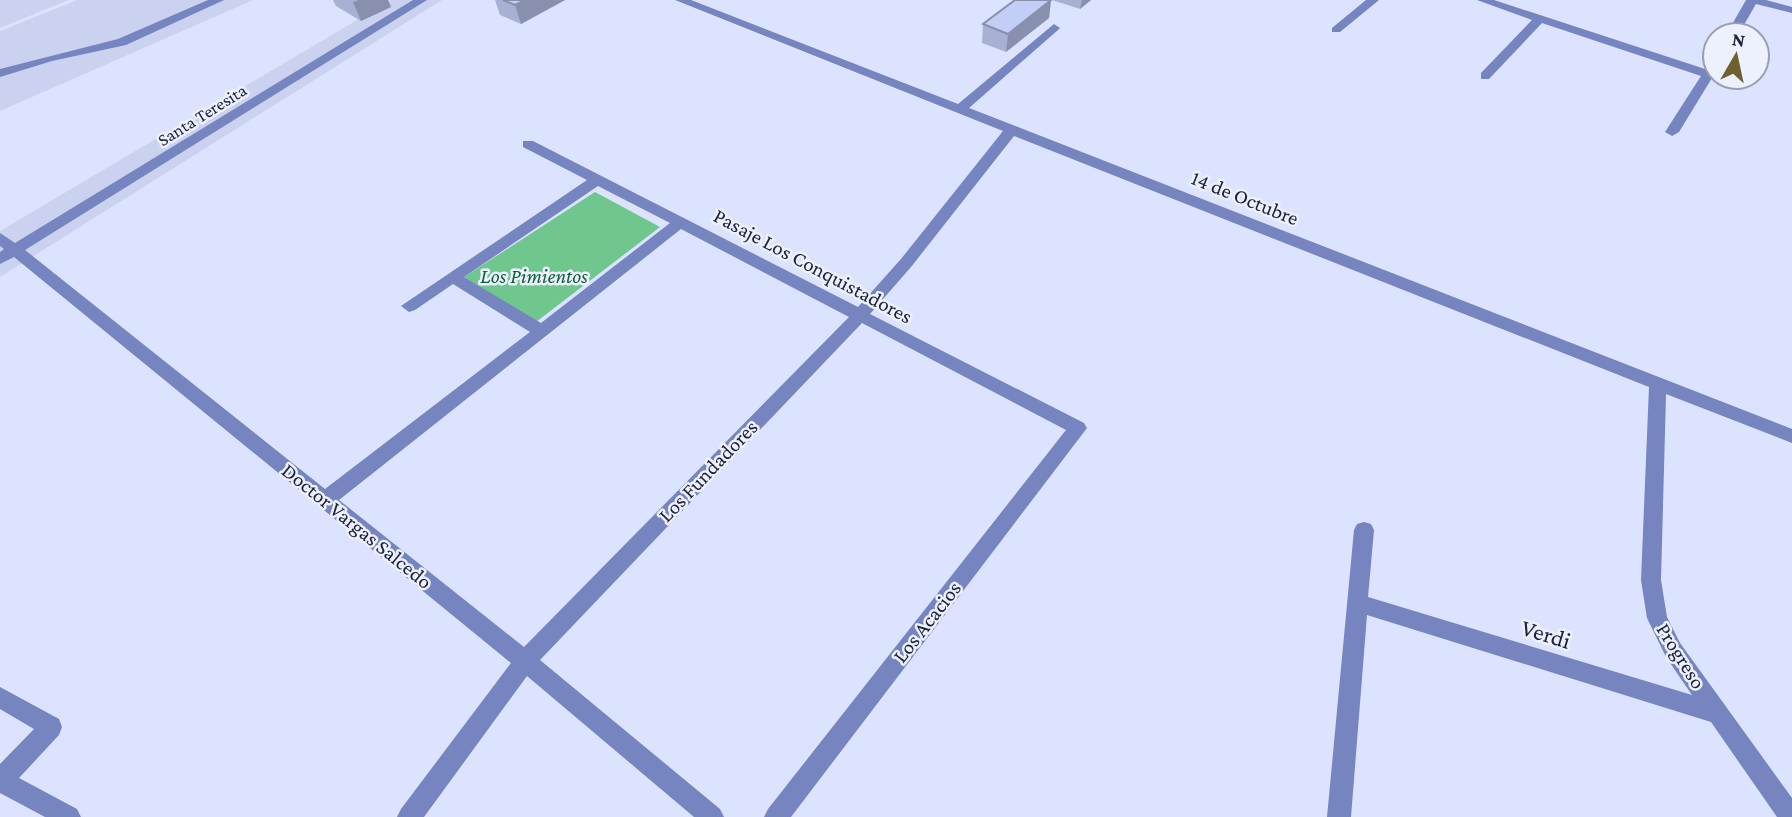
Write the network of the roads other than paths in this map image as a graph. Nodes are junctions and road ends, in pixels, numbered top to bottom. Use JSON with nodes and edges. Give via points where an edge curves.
{"nodes":[{"id":1,"x":218,"y":0,"type":"edge"},
{"id":2,"x":421,"y":0,"type":"edge"},
{"id":3,"x":681,"y":0,"type":"edge"},
{"id":4,"x":1373,"y":0,"type":"edge"},
{"id":5,"x":1483,"y":0,"type":"edge"},
{"id":6,"x":1753,"y":0,"type":"edge"},
{"id":7,"x":1792,"y":9,"type":"edge"},
{"id":8,"x":1540,"y":19,"type":"junction"},
{"id":9,"x":1740,"y":21,"type":"edge"},
{"id":10,"x":1054,"y":28,"type":"dead end"},
{"id":11,"x":1336,"y":30,"type":"dead end"},
{"id":12,"x":1701,"y":65,"type":"edge"},
{"id":13,"x":0,"y":73,"type":"edge"},
{"id":14,"x":1485,"y":76,"type":"dead end"},
{"id":15,"x":1701,"y":86,"type":"edge"},
{"id":16,"x":960,"y":109,"type":"junction"},
{"id":17,"x":1012,"y":129,"type":"junction"},
{"id":18,"x":1672,"y":132,"type":"dead end"},
{"id":19,"x":528,"y":144,"type":"dead end"},
{"id":20,"x":598,"y":179,"type":"junction"},
{"id":21,"x":680,"y":223,"type":"junction"},
{"id":22,"x":0,"y":238,"type":"edge"},
{"id":23,"x":8,"y":254,"type":"edge"},
{"id":24,"x":453,"y":276,"type":"junction"},
{"id":25,"x":409,"y":306,"type":"dead end"},
{"id":26,"x":859,"y":316,"type":"junction"},
{"id":27,"x":541,"y":331,"type":"junction"},
{"id":28,"x":1658,"y":384,"type":"junction"},
{"id":29,"x":1078,"y":428,"type":"joint"},
{"id":30,"x":1792,"y":436,"type":"edge"},
{"id":31,"x":325,"y":500,"type":"junction"},
{"id":32,"x":1364,"y":530,"type":"dead end"},
{"id":33,"x":1358,"y":603,"type":"junction"},
{"id":34,"x":525,"y":661,"type":"junction"},
{"id":35,"x":0,"y":697,"type":"edge"},
{"id":36,"x":1719,"y":714,"type":"junction"},
{"id":37,"x":0,"y":780,"type":"edge"},
{"id":38,"x":69,"y":817,"type":"edge"},
{"id":39,"x":409,"y":817,"type":"edge"},
{"id":40,"x":712,"y":817,"type":"edge"},
{"id":41,"x":776,"y":817,"type":"edge"},
{"id":42,"x":1339,"y":817,"type":"edge"},
{"id":43,"x":1791,"y":817,"type":"edge"}],
"edges":[{"from":1,"to":13,"type":"street","via":[[122,42]]},
{"from":2,"to":23,"type":"street","name":"Santa Teresita"},
{"from":3,"to":16,"type":"street","name":"14 de Octubre"},
{"from":4,"to":11,"type":"street"},
{"from":5,"to":8,"type":"street"},
{"from":6,"to":7,"type":"street"},
{"from":6,"to":9,"type":"street"},
{"from":8,"to":12,"type":"street"},
{"from":8,"to":14,"type":"street"},
{"from":10,"to":16,"type":"street"},
{"from":15,"to":18,"type":"street"},
{"from":16,"to":17,"type":"street","name":"14 de Octubre"},
{"from":17,"to":26,"type":"street","name":"Los Fundadores"},
{"from":17,"to":28,"type":"street","name":"14 de Octubre"},
{"from":19,"to":20,"type":"street","name":"Pasaje Los Conquistadores"},
{"from":20,"to":21,"type":"street","name":"Pasaje Los Conquistadores"},
{"from":20,"to":24,"type":"street"},
{"from":21,"to":26,"type":"street","name":"Pasaje Los Conquistadores"},
{"from":21,"to":27,"type":"street"},
{"from":22,"to":23,"type":"street","name":"Doctor Vargas Salcedo"},
{"from":23,"to":31,"type":"street","name":"Doctor Vargas Salcedo"},
{"from":24,"to":25,"type":"street"},
{"from":24,"to":27,"type":"street"},
{"from":26,"to":29,"type":"street","name":"Pasaje Los Conquistadores"},
{"from":26,"to":34,"type":"street","name":"Los Fundadores"},
{"from":27,"to":31,"type":"street"},
{"from":28,"to":30,"type":"street","name":"14 de Octubre"},
{"from":28,"to":36,"type":"street","name":"Progreso","via":[[1652,599],[1664,634]]},
{"from":29,"to":41,"type":"street","name":"Los Acacios"},
{"from":31,"to":34,"type":"street","name":"Doctor Vargas Salcedo"},
{"from":32,"to":33,"type":"street"},
{"from":33,"to":36,"type":"street","name":"Verdi"},
{"from":33,"to":42,"type":"street"},
{"from":34,"to":39,"type":"street","name":"Los Fundadores"},
{"from":34,"to":40,"type":"street","name":"Doctor Vargas Salcedo"},
{"from":35,"to":37,"type":"street","via":[[51,727]]},
{"from":36,"to":43,"type":"street","name":"Progreso"},
{"from":37,"to":38,"type":"street"}]}
